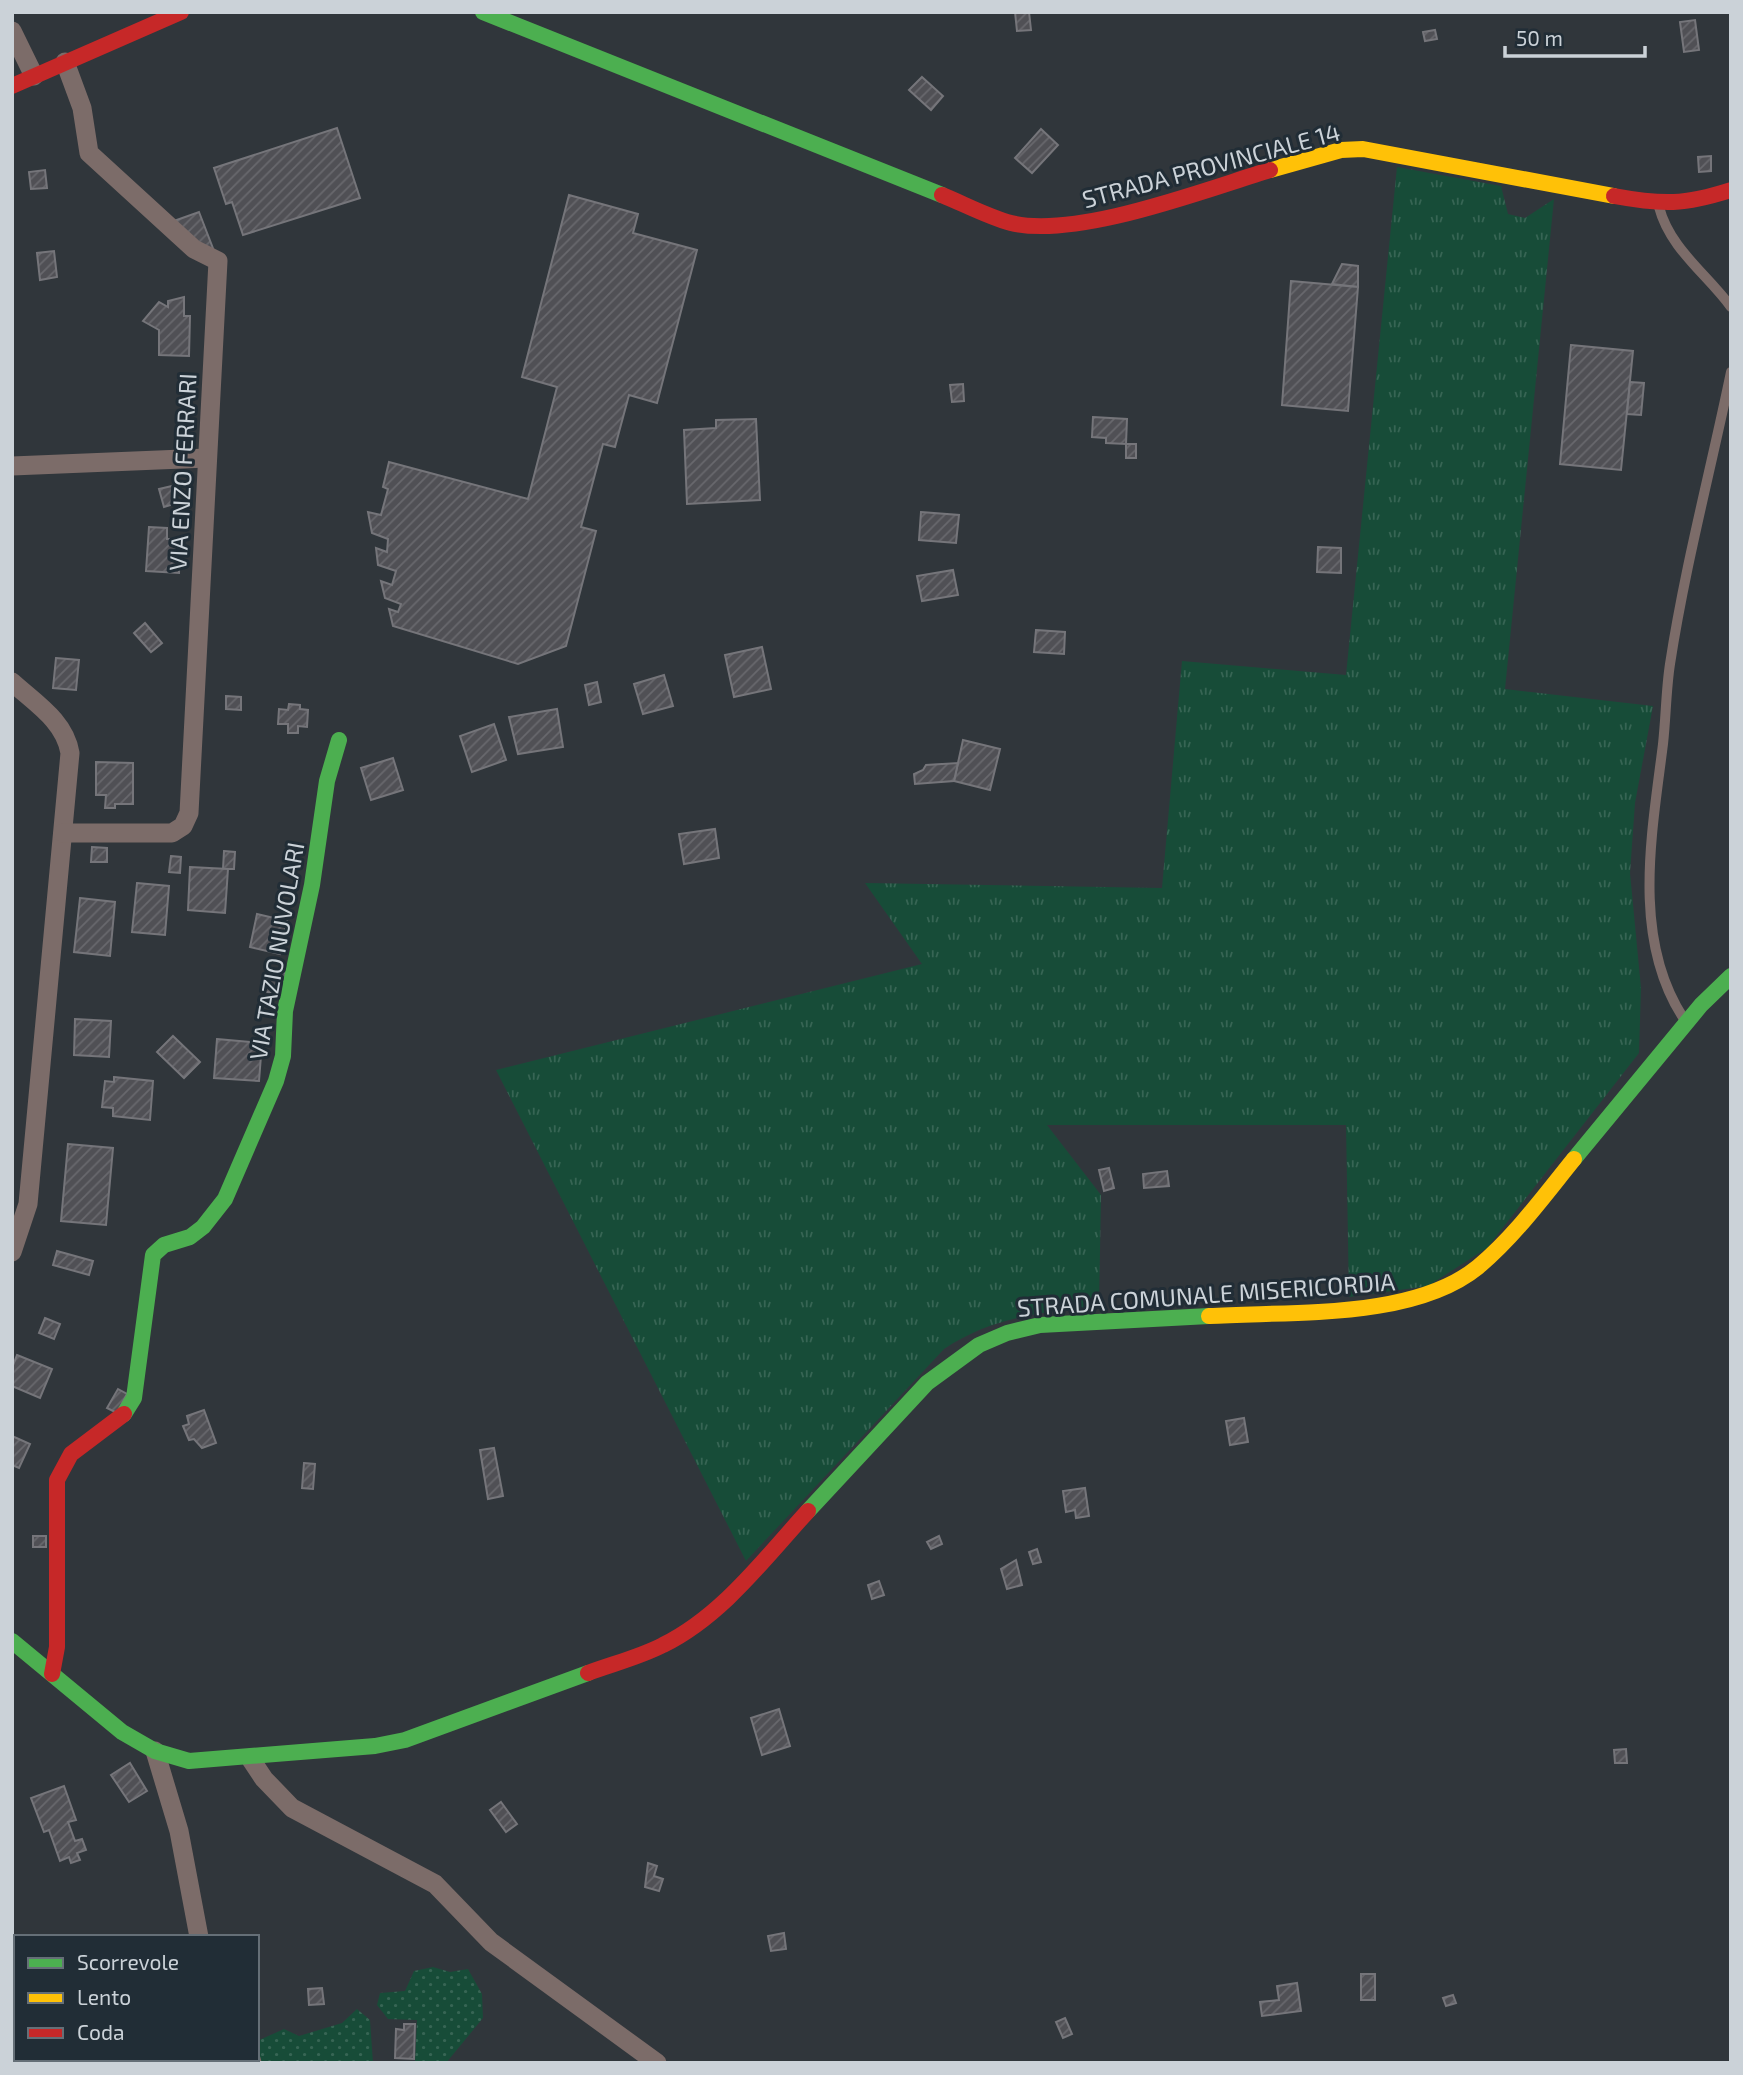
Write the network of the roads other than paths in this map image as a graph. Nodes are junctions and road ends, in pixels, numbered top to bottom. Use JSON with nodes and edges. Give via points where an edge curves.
{"nodes":[{"id":1,"x":181,"y":12,"type":"edge"},
{"id":2,"x":484,"y":12,"type":"edge"},
{"id":3,"x":12,"y":31,"type":"edge"},
{"id":4,"x":65,"y":62,"type":"junction"},
{"id":5,"x":34,"y":76,"type":"junction"},
{"id":6,"x":12,"y":86,"type":"edge"},
{"id":7,"x":1731,"y":190,"type":"edge"},
{"id":8,"x":1658,"y":203,"type":"junction"},
{"id":9,"x":1731,"y":307,"type":"edge"},
{"id":10,"x":1731,"y":372,"type":"edge"},
{"id":11,"x":207,"y":458,"type":"junction"},
{"id":12,"x":12,"y":466,"type":"edge"},
{"id":13,"x":12,"y":682,"type":"edge"},
{"id":14,"x":339,"y":740,"type":"dead end"},
{"id":15,"x":63,"y":834,"type":"junction"},
{"id":16,"x":1731,"y":976,"type":"edge"},
{"id":17,"x":1687,"y":1023,"type":"junction"},
{"id":18,"x":12,"y":1252,"type":"edge"},
{"id":19,"x":12,"y":1641,"type":"edge"},
{"id":20,"x":52,"y":1674,"type":"junction"},
{"id":21,"x":155,"y":1751,"type":"junction"},
{"id":22,"x":250,"y":1758,"type":"junction"},
{"id":23,"x":199,"y":1935,"type":"edge"},
{"id":24,"x":657,"y":2063,"type":"edge"}],
"edges":[{"from":1,"to":4,"type":"street"},
{"from":2,"to":8,"type":"street","name":"STRADA PROVINCIALE 14","via":[[1011,223],[1092,222],[1341,150],[1363,149]]},
{"from":3,"to":5,"type":"street"},
{"from":4,"to":5,"type":"street"},
{"from":4,"to":11,"type":"street","name":"VIA ENZO FERRARI","via":[[82,108],[89,153],[194,248],[218,261]]},
{"from":5,"to":6,"type":"street"},
{"from":7,"to":8,"type":"street","name":"STRADA PROVINCIALE 14","via":[[1690,203]]},
{"from":8,"to":9,"type":"lane","via":[[1674,239]]},
{"from":10,"to":17,"type":"lane","via":[[1669,667],[1650,861],[1658,956],[1670,997]]},
{"from":11,"to":12,"type":"street"},
{"from":11,"to":15,"type":"street","name":"VIA ENZO FERRARI","via":[[189,813],[183,826],[172,833]]},
{"from":13,"to":15,"type":"street","via":[[67,737],[70,753]]},
{"from":14,"to":20,"type":"street","name":"VIA TAZIO NUVOLARI","via":[[327,781],[276,1081],[225,1199],[196,1232],[164,1245],[153,1255],[134,1398],[127,1416],[71,1451],[60,1467],[57,1647]]},
{"from":15,"to":18,"type":"street","via":[[28,1204]]},
{"from":16,"to":17,"type":"street","name":"STRADA COMUNALE MISERICORDIA"},
{"from":17,"to":22,"type":"street","name":"STRADA COMUNALE MISERICORDIA","via":[[1509,1238],[1486,1262],[1440,1293],[1371,1307],[1040,1325],[1005,1331],[957,1357],[927,1382],[733,1593],[662,1646],[416,1737],[375,1746]]},
{"from":19,"to":20,"type":"street","name":"STRADA COMUNALE MISERICORDIA"},
{"from":20,"to":21,"type":"street","name":"STRADA COMUNALE MISERICORDIA","via":[[122,1732]]},
{"from":21,"to":22,"type":"street","name":"STRADA COMUNALE MISERICORDIA","via":[[188,1761]]},
{"from":21,"to":23,"type":"street","via":[[179,1831]]},
{"from":22,"to":24,"type":"street","via":[[292,1808],[435,1884],[491,1942]]}]}
